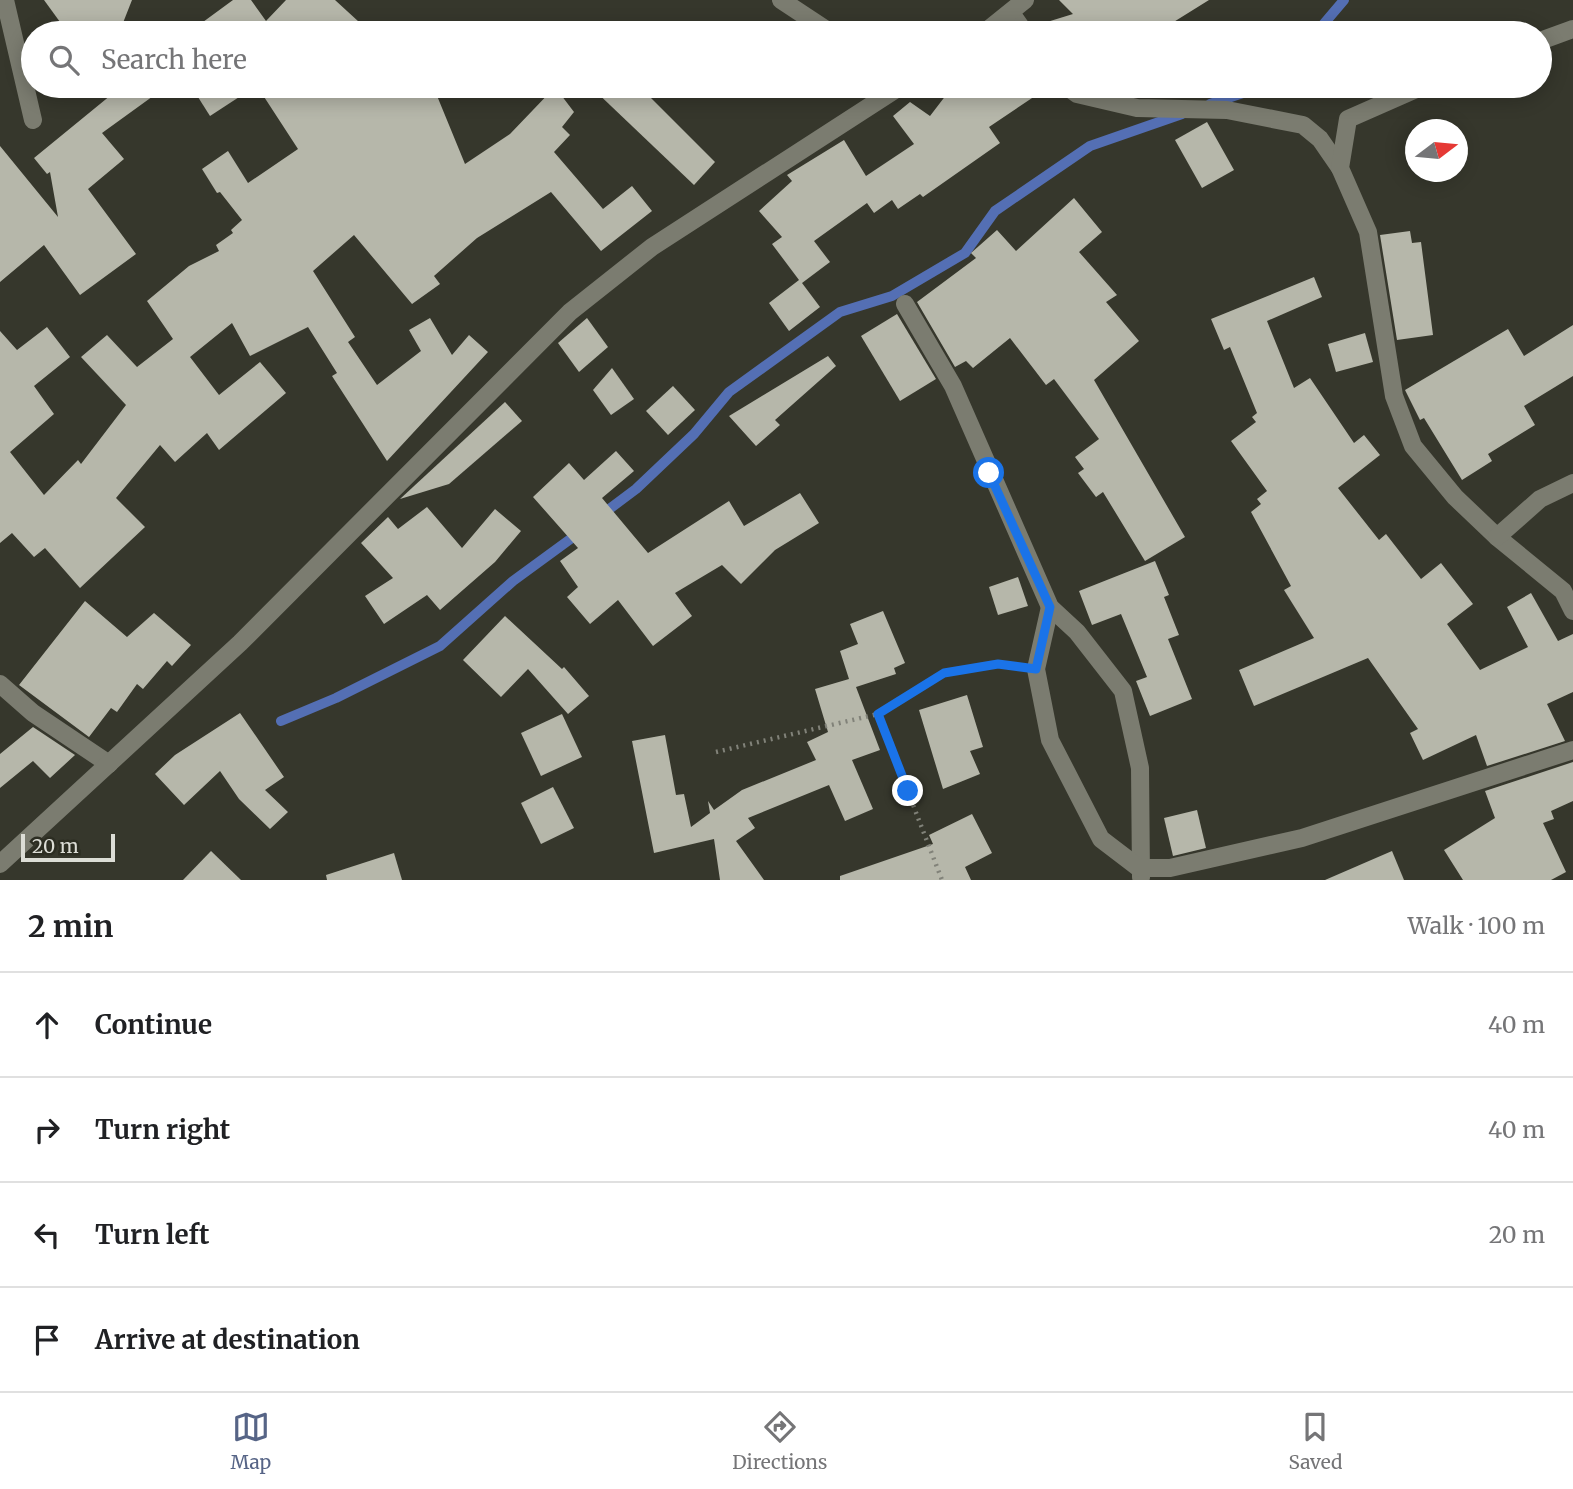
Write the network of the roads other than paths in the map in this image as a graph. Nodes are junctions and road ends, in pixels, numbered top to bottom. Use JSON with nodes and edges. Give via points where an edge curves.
{"nodes":[{"id":1,"x":5,"y":0,"type":"edge"},
{"id":2,"x":781,"y":0,"type":"edge"},
{"id":3,"x":1025,"y":0,"type":"edge"},
{"id":4,"x":1011,"y":13,"type":"junction"},
{"id":5,"x":813,"y":21,"type":"edge"},
{"id":6,"x":1000,"y":21,"type":"edge"},
{"id":7,"x":1017,"y":21,"type":"edge"},
{"id":8,"x":1573,"y":29,"type":"edge"},
{"id":9,"x":1552,"y":37,"type":"edge"},
{"id":10,"x":21,"y":69,"type":"edge"},
{"id":11,"x":28,"y":98,"type":"edge"},
{"id":12,"x":882,"y":98,"type":"edge"},
{"id":13,"x":1094,"y":98,"type":"edge"},
{"id":14,"x":1396,"y":98,"type":"edge"},
{"id":15,"x":33,"y":120,"type":"dead end"},
{"id":16,"x":1340,"y":168,"type":"junction"},
{"id":17,"x":905,"y":303,"type":"dead end"},
{"id":18,"x":1573,"y":483,"type":"edge"},
{"id":19,"x":1497,"y":537,"type":"junction"},
{"id":20,"x":1050,"y":607,"type":"junction"},
{"id":21,"x":1573,"y":611,"type":"edge"},
{"id":22,"x":0,"y":684,"type":"edge"},
{"id":23,"x":1573,"y":750,"type":"edge"},
{"id":24,"x":109,"y":764,"type":"junction"},
{"id":25,"x":0,"y":864,"type":"edge"},
{"id":26,"x":1141,"y":874,"type":"edge"}],
"edges":[{"from":1,"to":10,"type":"street"},
{"from":2,"to":5,"type":"street"},
{"from":3,"to":4,"type":"street"},
{"from":4,"to":6,"type":"street"},
{"from":4,"to":7,"type":"street"},
{"from":8,"to":9,"type":"street"},
{"from":11,"to":15,"type":"street"},
{"from":12,"to":24,"type":"street","via":[[652,247],[570,312],[240,643]]},
{"from":13,"to":16,"type":"street","via":[[1137,108],[1227,110],[1303,125],[1320,139]]},
{"from":14,"to":16,"type":"street","via":[[1348,119]]},
{"from":16,"to":19,"type":"street","via":[[1368,232],[1394,396],[1413,446],[1455,497]]},
{"from":17,"to":20,"type":"street","via":[[953,386]]},
{"from":18,"to":19,"type":"street","via":[[1540,499]]},
{"from":19,"to":21,"type":"street","via":[[1563,591]]},
{"from":20,"to":26,"type":"street","via":[[1077,632],[1123,691],[1140,768]]},
{"from":20,"to":26,"type":"street","via":[[1036,669],[1050,740],[1101,839]]},
{"from":22,"to":24,"type":"street","via":[[33,713]]},
{"from":23,"to":26,"type":"street","via":[[1301,838]]},
{"from":24,"to":25,"type":"street"}]}
